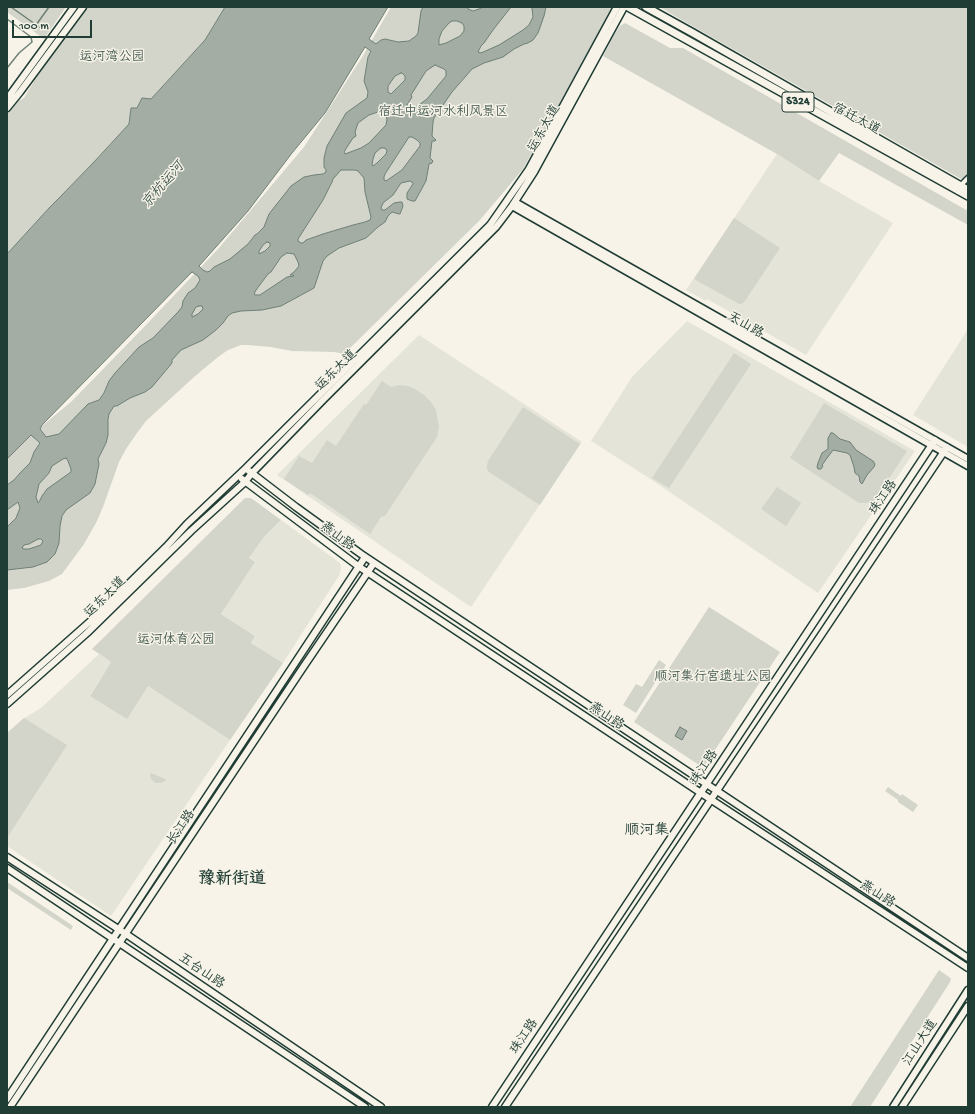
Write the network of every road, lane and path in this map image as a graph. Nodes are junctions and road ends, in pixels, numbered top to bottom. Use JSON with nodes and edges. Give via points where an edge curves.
{"nodes":[{"id":1,"x":74,"y":7,"type":"edge"},
{"id":2,"x":83,"y":7,"type":"edge"},
{"id":3,"x":617,"y":7,"type":"edge"},
{"id":4,"x":624,"y":7,"type":"edge"},
{"id":5,"x":628,"y":7,"type":"edge"},
{"id":6,"x":646,"y":7,"type":"edge"},
{"id":7,"x":7,"y":99,"type":"edge"},
{"id":8,"x":7,"y":108,"type":"edge"},
{"id":9,"x":968,"y":178,"type":"edge"},
{"id":10,"x":959,"y":187,"type":"junction"},
{"id":11,"x":968,"y":190,"type":"edge"},
{"id":12,"x":968,"y":196,"type":"edge"},
{"id":13,"x":513,"y":204,"type":"junction"},
{"id":14,"x":934,"y":443,"type":"junction"},
{"id":15,"x":945,"y":449,"type":"junction"},
{"id":16,"x":968,"y":459,"type":"edge"},
{"id":17,"x":968,"y":466,"type":"edge"},
{"id":18,"x":246,"y":468,"type":"junction"},
{"id":19,"x":252,"y":473,"type":"junction"},
{"id":20,"x":238,"y":476,"type":"junction"},
{"id":21,"x":245,"y":482,"type":"junction"},
{"id":22,"x":365,"y":556,"type":"junction"},
{"id":23,"x":374,"y":563,"type":"junction"},
{"id":24,"x":358,"y":566,"type":"junction"},
{"id":25,"x":367,"y":572,"type":"junction"},
{"id":26,"x":7,"y":695,"type":"edge"},
{"id":27,"x":7,"y":704,"type":"edge"},
{"id":28,"x":706,"y":785,"type":"junction"},
{"id":29,"x":717,"y":792,"type":"junction"},
{"id":30,"x":701,"y":793,"type":"junction"},
{"id":31,"x":711,"y":800,"type":"junction"},
{"id":32,"x":7,"y":857,"type":"edge"},
{"id":33,"x":7,"y":868,"type":"edge"},
{"id":34,"x":120,"y":930,"type":"junction"},
{"id":35,"x":126,"y":934,"type":"junction"},
{"id":36,"x":114,"y":939,"type":"junction"},
{"id":37,"x":120,"y":943,"type":"junction"},
{"id":38,"x":968,"y":958,"type":"edge"},
{"id":39,"x":968,"y":968,"type":"edge"},
{"id":40,"x":968,"y":990,"type":"edge"},
{"id":41,"x":968,"y":1006,"type":"edge"},
{"id":42,"x":7,"y":1099,"type":"edge"},
{"id":43,"x":10,"y":1107,"type":"edge"},
{"id":44,"x":365,"y":1107,"type":"edge"},
{"id":45,"x":381,"y":1107,"type":"edge"},
{"id":46,"x":492,"y":1107,"type":"edge"},
{"id":47,"x":505,"y":1107,"type":"edge"},
{"id":48,"x":893,"y":1107,"type":"edge"},
{"id":49,"x":902,"y":1107,"type":"edge"}],
"edges":[{"from":1,"to":7,"type":"street"},
{"from":2,"to":8,"type":"street"},
{"from":3,"to":18,"type":"street","name":"运东大道","via":[[529,169],[495,219]]},
{"from":4,"to":13,"type":"street","name":"运东大道","via":[[534,172]]},
{"from":5,"to":10,"type":"main road","name":"宿迁大道","number":"S324"},
{"from":6,"to":10,"type":"main road","name":"宿迁大道","number":"S324"},
{"from":9,"to":10,"type":"street"},
{"from":10,"to":11,"type":"main road","name":"宿迁大道","number":"S324"},
{"from":10,"to":12,"type":"main road","name":"宿迁大道","number":"S324"},
{"from":13,"to":14,"type":"street","name":"天山路"},
{"from":13,"to":19,"type":"street","name":"运东大道","via":[[496,227]]},
{"from":14,"to":15,"type":"street","name":"天山路"},
{"from":14,"to":28,"type":"street","name":"珠江路"},
{"from":15,"to":16,"type":"street","name":"天山路"},
{"from":15,"to":17,"type":"street","name":"天山路"},
{"from":15,"to":29,"type":"street","name":"珠江路"},
{"from":18,"to":19,"type":"street","name":"燕山路"},
{"from":18,"to":20,"type":"street","name":"运东大道"},
{"from":19,"to":21,"type":"street","name":"运东大道"},
{"from":19,"to":22,"type":"street","name":"燕山路"},
{"from":20,"to":21,"type":"street","name":"燕山路"},
{"from":20,"to":26,"type":"street","name":"运东大道","via":[[94,618]]},
{"from":21,"to":24,"type":"street","name":"燕山路"},
{"from":21,"to":27,"type":"street","name":"运东大道","via":[[87,633]]},
{"from":22,"to":23,"type":"street","name":"燕山路"},
{"from":22,"to":24,"type":"street","name":"长江路"},
{"from":23,"to":25,"type":"street","name":"长江路"},
{"from":23,"to":28,"type":"street","name":"燕山路"},
{"from":24,"to":25,"type":"street","name":"燕山路"},
{"from":24,"to":34,"type":"street","name":"长江路"},
{"from":25,"to":30,"type":"street","name":"燕山路"},
{"from":25,"to":35,"type":"street","name":"长江路"},
{"from":28,"to":29,"type":"street","name":"燕山路"},
{"from":28,"to":30,"type":"street","name":"珠江路"},
{"from":29,"to":31,"type":"street","name":"珠江路"},
{"from":29,"to":38,"type":"street","name":"燕山路"},
{"from":30,"to":31,"type":"street","name":"燕山路"},
{"from":30,"to":46,"type":"street","name":"珠江路"},
{"from":31,"to":39,"type":"street","name":"燕山路"},
{"from":31,"to":47,"type":"street","name":"珠江路"},
{"from":32,"to":34,"type":"street","name":"五台山路"},
{"from":33,"to":36,"type":"street","name":"五台山路"},
{"from":34,"to":35,"type":"street","name":"五台山路"},
{"from":34,"to":36,"type":"street","name":"长江路"},
{"from":35,"to":37,"type":"street","name":"长江路"},
{"from":35,"to":45,"type":"street","name":"五台山路"},
{"from":36,"to":37,"type":"street","name":"五台山路"},
{"from":36,"to":42,"type":"street","name":"长江路"},
{"from":37,"to":43,"type":"street","name":"长江路"},
{"from":37,"to":44,"type":"street","name":"五台山路"},
{"from":40,"to":48,"type":"street","name":"江山大道"},
{"from":41,"to":49,"type":"street","name":"江山大道"}]}
